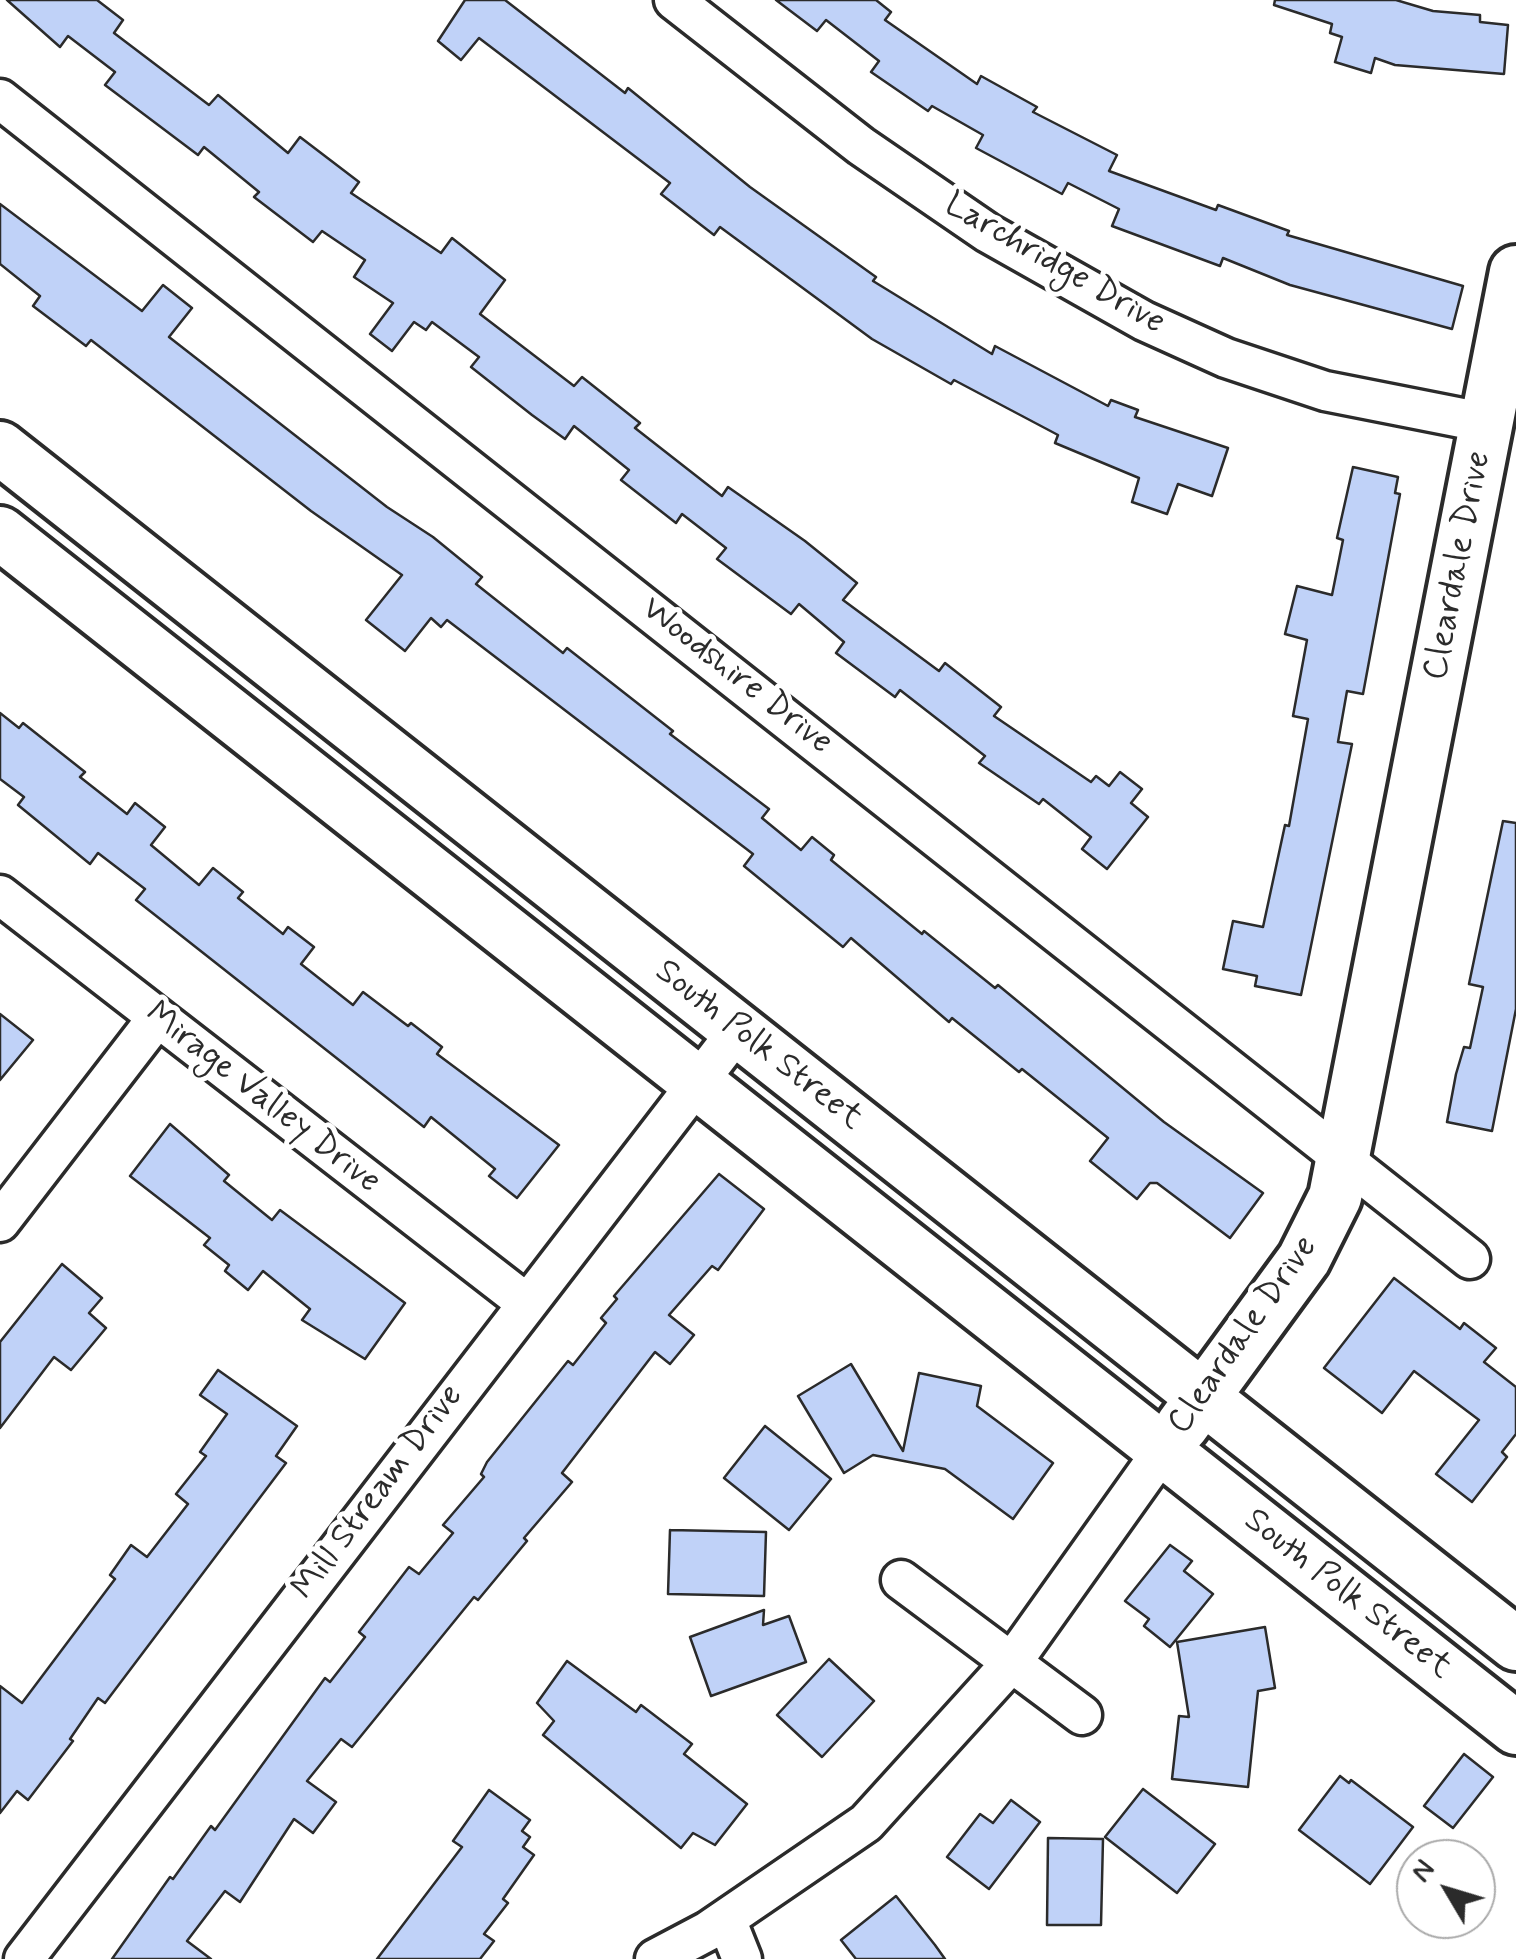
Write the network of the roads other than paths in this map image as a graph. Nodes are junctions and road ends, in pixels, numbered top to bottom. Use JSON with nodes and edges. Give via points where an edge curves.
{"nodes":[{"id":1,"x":674,"y":0,"type":"edge"},
{"id":2,"x":0,"y":99,"type":"edge"},
{"id":3,"x":1516,"y":272,"type":"edge"},
{"id":4,"x":1487,"y":423,"type":"junction"},
{"id":5,"x":0,"y":448,"type":"edge"},
{"id":6,"x":0,"y":533,"type":"edge"},
{"id":7,"x":0,"y":896,"type":"edge"},
{"id":8,"x":157,"y":1018,"type":"junction"},
{"id":9,"x":738,"y":1030,"type":"junction"},
{"id":10,"x":697,"y":1082,"type":"junction"},
{"id":11,"x":1345,"y":1160,"type":"junction"},
{"id":12,"x":0,"y":1222,"type":"edge"},
{"id":13,"x":1470,"y":1258,"type":"dead end"},
{"id":14,"x":524,"y":1302,"type":"junction"},
{"id":15,"x":1204,"y":1398,"type":"junction"},
{"id":16,"x":1164,"y":1450,"type":"junction"},
{"id":17,"x":900,"y":1580,"type":"dead end"},
{"id":18,"x":1516,"y":1644,"type":"edge"},
{"id":19,"x":1012,"y":1661,"type":"junction"},
{"id":20,"x":1082,"y":1714,"type":"dead end"},
{"id":21,"x":1516,"y":1728,"type":"edge"},
{"id":22,"x":726,"y":1919,"type":"junction"},
{"id":23,"x":24,"y":1959,"type":"edge"},
{"id":24,"x":655,"y":1959,"type":"edge"},
{"id":25,"x":742,"y":1959,"type":"edge"}],
"edges":[{"from":1,"to":4,"type":"street","name":"Larchridge Drive","via":[[860,146],[988,233],[1144,320],[1226,358],[1326,391]]},
{"from":2,"to":11,"type":"street","name":"Woodshire Drive"},
{"from":3,"to":4,"type":"main road","name":"Cleardale Drive"},
{"from":4,"to":11,"type":"main road","name":"Cleardale Drive"},
{"from":5,"to":9,"type":"main road","name":"South Polk Street"},
{"from":6,"to":10,"type":"main road","name":"South Polk Street"},
{"from":7,"to":8,"type":"street","name":"Mirage Valley Drive"},
{"from":8,"to":12,"type":"street"},
{"from":8,"to":14,"type":"street","name":"Mirage Valley Drive"},
{"from":9,"to":10,"type":"street","name":"Mill Stream Drive"},
{"from":9,"to":15,"type":"main road","name":"South Polk Street"},
{"from":10,"to":14,"type":"street","name":"Mill Stream Drive"},
{"from":10,"to":16,"type":"main road","name":"South Polk Street"},
{"from":11,"to":13,"type":"street","name":"Woodshire Drive"},
{"from":11,"to":15,"type":"main road","name":"Cleardale Drive","via":[[1304,1259]]},
{"from":14,"to":23,"type":"street","name":"Mill Stream Drive"},
{"from":15,"to":16,"type":"main road","name":"Cleardale Drive"},
{"from":15,"to":18,"type":"main road","name":"South Polk Street"},
{"from":16,"to":19,"type":"street","name":"Cleardale Drive"},
{"from":16,"to":21,"type":"main road","name":"South Polk Street"},
{"from":17,"to":19,"type":"street"},
{"from":19,"to":20,"type":"street"},
{"from":19,"to":22,"type":"street","name":"Cleardale Drive","via":[[866,1823]]},
{"from":22,"to":24,"type":"street","name":"Cleardale Drive"},
{"from":22,"to":25,"type":"street"}]}
